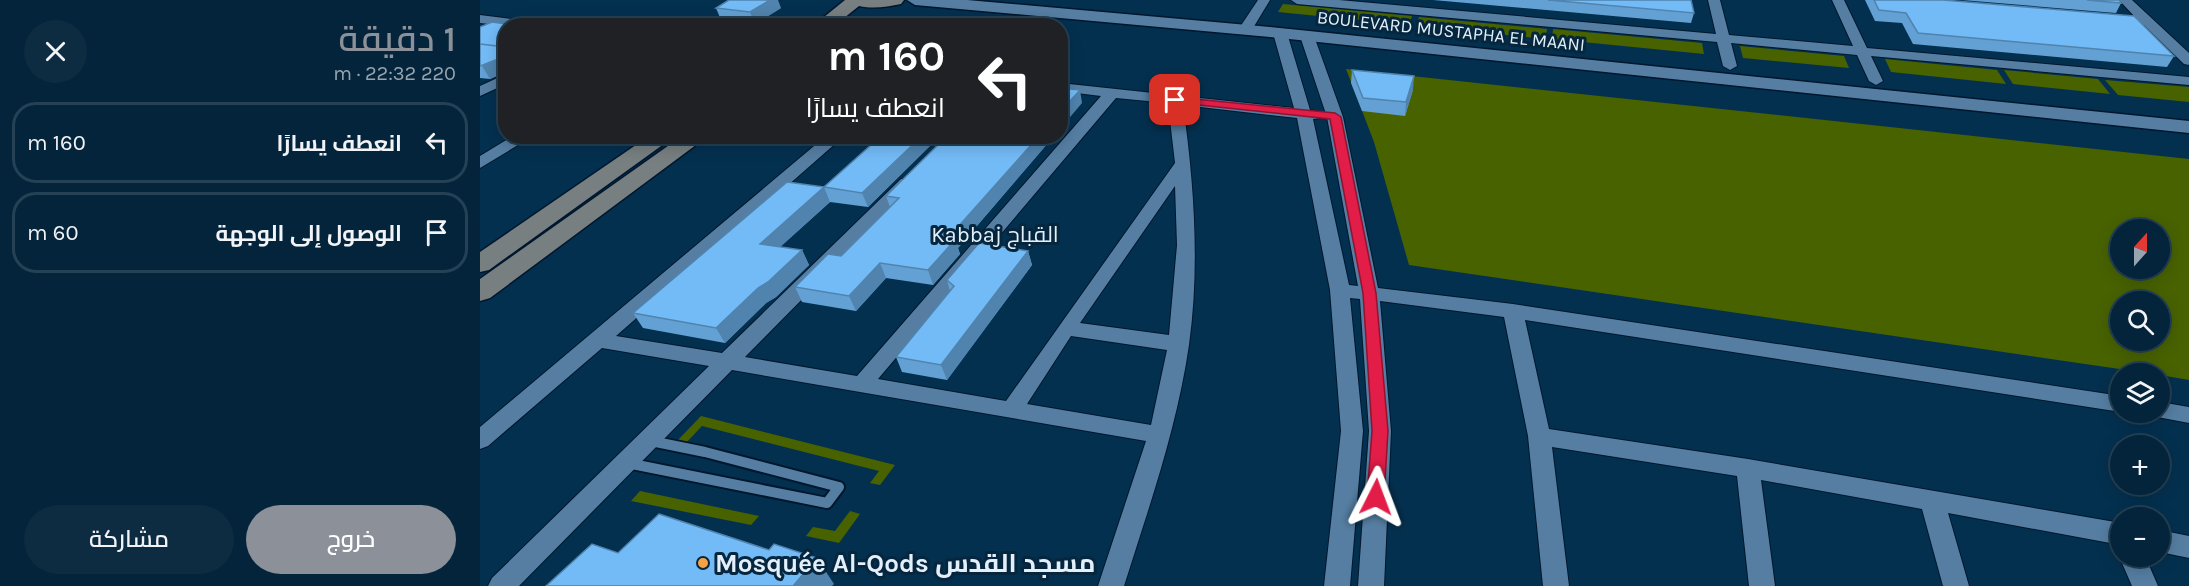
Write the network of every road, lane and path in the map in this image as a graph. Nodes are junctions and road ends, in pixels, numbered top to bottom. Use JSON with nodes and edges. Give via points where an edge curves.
{"nodes":[{"id":1,"x":856,"y":0,"type":"edge"},
{"id":2,"x":915,"y":0,"type":"edge"},
{"id":3,"x":1052,"y":0,"type":"edge"},
{"id":4,"x":1264,"y":0,"type":"edge"},
{"id":5,"x":1297,"y":0,"type":"edge"},
{"id":6,"x":1714,"y":0,"type":"edge"},
{"id":7,"x":1838,"y":0,"type":"edge"},
{"id":8,"x":2125,"y":0,"type":"edge"},
{"id":9,"x":889,"y":1,"type":"edge"},
{"id":10,"x":1075,"y":8,"type":"junction"},
{"id":11,"x":832,"y":18,"type":"edge"},
{"id":12,"x":863,"y":18,"type":"edge"},
{"id":13,"x":2103,"y":18,"type":"edge"},
{"id":14,"x":480,"y":19,"type":"edge"},
{"id":15,"x":498,"y":21,"type":"edge"},
{"id":16,"x":2150,"y":22,"type":"junction"},
{"id":17,"x":1248,"y":25,"type":"junction"},
{"id":18,"x":498,"y":27,"type":"edge"},
{"id":19,"x":489,"y":32,"type":"edge"},
{"id":20,"x":1280,"y":33,"type":"junction"},
{"id":21,"x":1307,"y":36,"type":"junction"},
{"id":22,"x":1722,"y":38,"type":"junction"},
{"id":23,"x":1864,"y":52,"type":"junction"},
{"id":24,"x":2189,"y":61,"type":"edge"},
{"id":25,"x":1731,"y":72,"type":"junction"},
{"id":26,"x":1876,"y":81,"type":"junction"},
{"id":27,"x":2189,"y":81,"type":"edge"},
{"id":28,"x":498,"y":82,"type":"edge"},
{"id":29,"x":1068,"y":88,"type":"edge"},
{"id":30,"x":480,"y":92,"type":"edge"},
{"id":31,"x":1112,"y":93,"type":"junction"},
{"id":32,"x":1175,"y":100,"type":"junction"},
{"id":33,"x":2189,"y":113,"type":"edge"},
{"id":34,"x":1304,"y":115,"type":"junction"},
{"id":35,"x":1335,"y":117,"type":"junction"},
{"id":36,"x":2189,"y":126,"type":"edge"},
{"id":37,"x":512,"y":144,"type":"edge"},
{"id":38,"x":652,"y":144,"type":"edge"},
{"id":39,"x":686,"y":144,"type":"edge"},
{"id":40,"x":827,"y":144,"type":"edge"},
{"id":41,"x":480,"y":163,"type":"edge"},
{"id":42,"x":1183,"y":163,"type":"junction"},
{"id":43,"x":920,"y":170,"type":"edge"},
{"id":44,"x":480,"y":264,"type":"edge"},
{"id":45,"x":1340,"y":290,"type":"junction"},
{"id":46,"x":480,"y":292,"type":"edge"},
{"id":47,"x":1369,"y":293,"type":"junction"},
{"id":48,"x":1514,"y":311,"type":"junction"},
{"id":49,"x":1066,"y":328,"type":"junction"},
{"id":50,"x":599,"y":340,"type":"junction"},
{"id":51,"x":1179,"y":344,"type":"junction"},
{"id":52,"x":728,"y":362,"type":"junction"},
{"id":53,"x":862,"y":384,"type":"junction"},
{"id":54,"x":2110,"y":402,"type":"edge"},
{"id":55,"x":1012,"y":409,"type":"junction"},
{"id":56,"x":2170,"y":412,"type":"edge"},
{"id":57,"x":2189,"y":415,"type":"edge"},
{"id":58,"x":1160,"y":435,"type":"junction"},
{"id":59,"x":1539,"y":436,"type":"junction"},
{"id":60,"x":480,"y":440,"type":"edge"},
{"id":61,"x":648,"y":440,"type":"junction"},
{"id":62,"x":626,"y":463,"type":"junction"},
{"id":63,"x":1748,"y":468,"type":"junction"},
{"id":64,"x":1932,"y":502,"type":"junction"},
{"id":65,"x":2110,"y":532,"type":"edge"},
{"id":66,"x":2170,"y":543,"type":"edge"},
{"id":67,"x":2189,"y":547,"type":"edge"},
{"id":68,"x":2137,"y":567,"type":"edge"},
{"id":69,"x":501,"y":586,"type":"edge"},
{"id":70,"x":1111,"y":586,"type":"edge"},
{"id":71,"x":1337,"y":586,"type":"edge"},
{"id":72,"x":1371,"y":586,"type":"edge"},
{"id":73,"x":1556,"y":586,"type":"edge"},
{"id":74,"x":1762,"y":586,"type":"edge"},
{"id":75,"x":1956,"y":586,"type":"edge"},
{"id":76,"x":2145,"y":586,"type":"edge"}],
"edges":[{"from":1,"to":9,"type":"main road"},
{"from":1,"to":11,"type":"main road"},
{"from":2,"to":10,"type":"street","name":"BOULEVARD MUSTAPHA EL MAANI"},
{"from":3,"to":10,"type":"street","name":"BOULEVARD MUSTAPHA EL MAANI"},
{"from":4,"to":17,"type":"street"},
{"from":5,"to":22,"type":"street"},
{"from":6,"to":22,"type":"street"},
{"from":7,"to":23,"type":"street"},
{"from":8,"to":16,"type":"street"},
{"from":9,"to":12,"type":"main road"},
{"from":10,"to":17,"type":"street","name":"BOULEVARD MUSTAPHA EL MAANI"},
{"from":13,"to":16,"type":"street"},
{"from":14,"to":15,"type":"street"},
{"from":16,"to":24,"type":"street"},
{"from":17,"to":20,"type":"street","name":"BOULEVARD MUSTAPHA EL MAANI"},
{"from":17,"to":25,"type":"street","name":"BOULEVARD MUSTAPHA EL MAANI"},
{"from":18,"to":19,"type":"street"},
{"from":20,"to":21,"type":"street","name":"BOULEVARD MUSTAPHA EL MAANI"},
{"from":20,"to":34,"type":"street"},
{"from":21,"to":25,"type":"street","name":"BOULEVARD MUSTAPHA EL MAANI"},
{"from":21,"to":35,"type":"street"},
{"from":22,"to":23,"type":"street"},
{"from":22,"to":25,"type":"street"},
{"from":23,"to":26,"type":"street"},
{"from":23,"to":27,"type":"street"},
{"from":25,"to":26,"type":"street"},
{"from":25,"to":36,"type":"street"},
{"from":26,"to":33,"type":"street"},
{"from":28,"to":30,"type":"street"},
{"from":29,"to":31,"type":"street"},
{"from":31,"to":32,"type":"street"},
{"from":31,"to":53,"type":"street"},
{"from":32,"to":34,"type":"street"},
{"from":32,"to":42,"type":"street"},
{"from":34,"to":35,"type":"street"},
{"from":34,"to":45,"type":"street"},
{"from":35,"to":47,"type":"street"},
{"from":37,"to":41,"type":"street"},
{"from":38,"to":44,"type":"main road"},
{"from":39,"to":46,"type":"main road"},
{"from":40,"to":50,"type":"street"},
{"from":42,"to":49,"type":"street"},
{"from":42,"to":51,"type":"street","via":[[1186,245]]},
{"from":43,"to":52,"type":"street"},
{"from":45,"to":47,"type":"street"},
{"from":45,"to":71,"type":"street","via":[[1352,431]]},
{"from":47,"to":48,"type":"street"},
{"from":47,"to":72,"type":"street","via":[[1380,431]]},
{"from":48,"to":54,"type":"street"},
{"from":48,"to":59,"type":"street"},
{"from":49,"to":51,"type":"street"},
{"from":49,"to":55,"type":"street"},
{"from":50,"to":52,"type":"street"},
{"from":50,"to":60,"type":"street"},
{"from":51,"to":58,"type":"street"},
{"from":52,"to":53,"type":"street"},
{"from":52,"to":61,"type":"street"},
{"from":53,"to":55,"type":"street"},
{"from":55,"to":58,"type":"street"},
{"from":56,"to":57,"type":"street"},
{"from":58,"to":70,"type":"street"},
{"from":59,"to":63,"type":"street"},
{"from":59,"to":73,"type":"street"},
{"from":61,"to":62,"type":"street"},
{"from":61,"to":62,"type":"lane","via":[[839,487],[827,503]]},
{"from":62,"to":69,"type":"street"},
{"from":63,"to":64,"type":"street"},
{"from":63,"to":74,"type":"street"},
{"from":64,"to":65,"type":"street"},
{"from":64,"to":75,"type":"street"},
{"from":66,"to":67,"type":"street"},
{"from":68,"to":76,"type":"street"}]}
